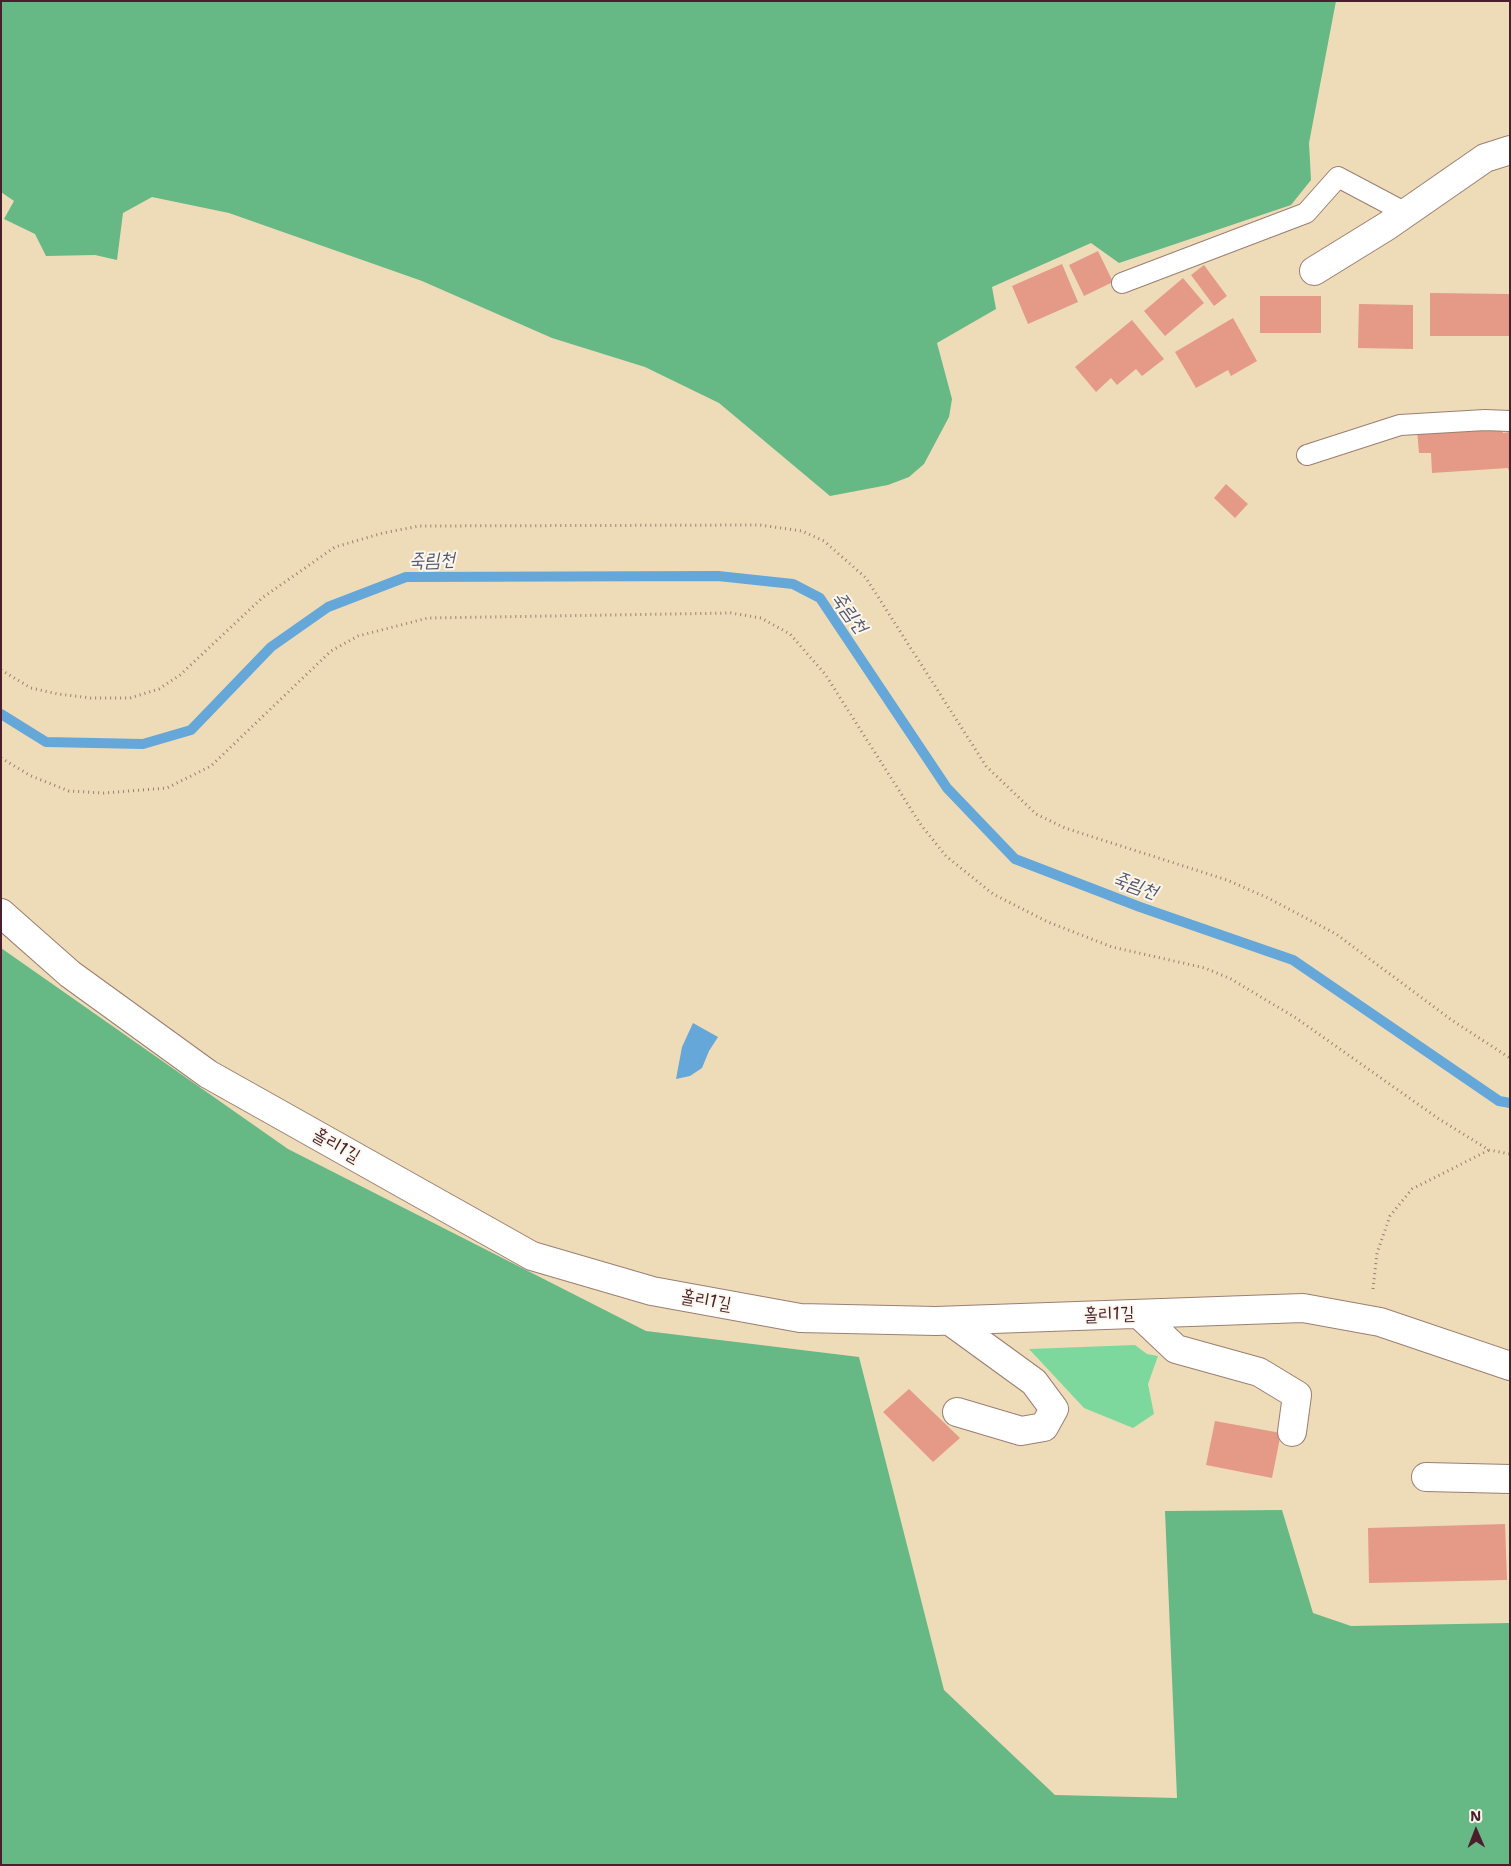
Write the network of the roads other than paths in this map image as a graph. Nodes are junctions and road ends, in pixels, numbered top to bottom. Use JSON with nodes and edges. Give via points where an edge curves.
{"nodes":[{"id":1,"x":1510,"y":150,"type":"edge"},
{"id":2,"x":1406,"y":213,"type":"junction"},
{"id":3,"x":1314,"y":271,"type":"dead end"},
{"id":4,"x":1122,"y":282,"type":"dead end"},
{"id":5,"x":1510,"y":421,"type":"edge"},
{"id":6,"x":1307,"y":455,"type":"dead end"},
{"id":7,"x":1,"y":913,"type":"edge"},
{"id":8,"x":1139,"y":1314,"type":"junction"},
{"id":9,"x":950,"y":1320,"type":"junction"},
{"id":10,"x":1510,"y":1366,"type":"edge"},
{"id":11,"x":957,"y":1412,"type":"dead end"},
{"id":12,"x":1292,"y":1432,"type":"dead end"},
{"id":13,"x":1426,"y":1477,"type":"dead end"},
{"id":14,"x":1510,"y":1479,"type":"edge"}],
"edges":[{"from":1,"to":2,"type":"street","via":[[1485,158]]},
{"from":2,"to":3,"type":"street"},
{"from":2,"to":4,"type":"lane","via":[[1338,177],[1306,213]]},
{"from":5,"to":6,"type":"lane","via":[[1400,425]]},
{"from":7,"to":9,"type":"street","name":"홀리1길","via":[[70,974],[208,1074],[532,1256],[652,1291],[800,1318]]},
{"from":8,"to":9,"type":"street","name":"홀리1길"},
{"from":8,"to":10,"type":"street","name":"홀리1길","via":[[1303,1308],[1368,1320]]},
{"from":8,"to":12,"type":"street","via":[[1176,1349],[1259,1372],[1297,1395]]},
{"from":9,"to":11,"type":"street","via":[[1034,1382],[1054,1409],[1044,1427],[1021,1430]]},
{"from":13,"to":14,"type":"street"}]}
